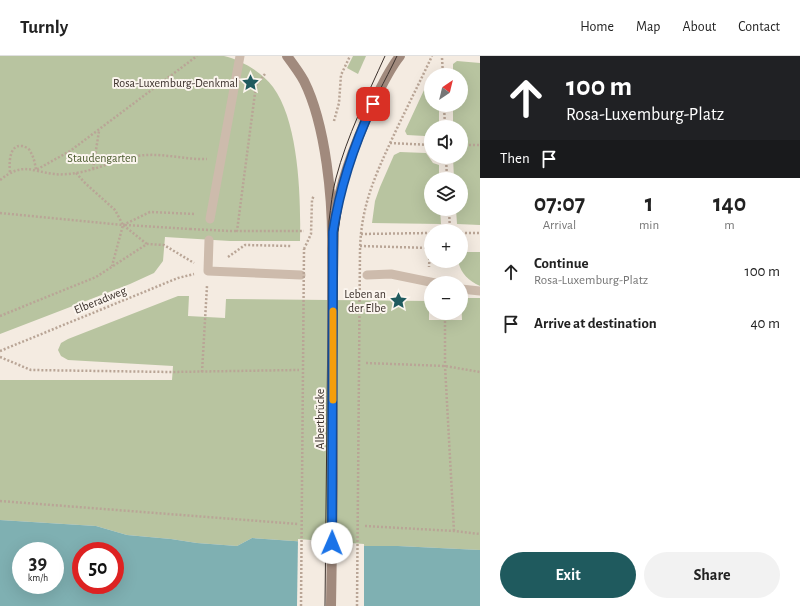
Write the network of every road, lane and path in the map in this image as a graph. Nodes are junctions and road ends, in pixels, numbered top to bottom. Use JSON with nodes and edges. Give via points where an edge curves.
{"nodes":[{"id":1,"x":198,"y":56,"type":"edge"},
{"id":2,"x":240,"y":56,"type":"edge"},
{"id":3,"x":287,"y":56,"type":"edge"},
{"id":4,"x":350,"y":56,"type":"edge"},
{"id":5,"x":400,"y":56,"type":"edge"},
{"id":6,"x":432,"y":56,"type":"edge"},
{"id":7,"x":442,"y":58,"type":"dead end"},
{"id":8,"x":443,"y":68,"type":"edge"},
{"id":9,"x":265,"y":74,"type":"dead end"},
{"id":10,"x":339,"y":103,"type":"dead end"},
{"id":11,"x":99,"y":130,"type":"junction"},
{"id":12,"x":390,"y":144,"type":"junction"},
{"id":13,"x":424,"y":144,"type":"edge"},
{"id":14,"x":468,"y":145,"type":"edge"},
{"id":15,"x":480,"y":145,"type":"edge"},
{"id":16,"x":221,"y":158,"type":"junction"},
{"id":17,"x":93,"y":169,"type":"junction"},
{"id":18,"x":36,"y":170,"type":"junction"},
{"id":19,"x":10,"y":172,"type":"junction"},
{"id":20,"x":76,"y":173,"type":"junction"},
{"id":21,"x":0,"y":180,"type":"edge"},
{"id":22,"x":0,"y":213,"type":"edge"},
{"id":23,"x":198,"y":214,"type":"dead end"},
{"id":24,"x":210,"y":219,"type":"dead end"},
{"id":25,"x":123,"y":225,"type":"junction"},
{"id":26,"x":237,"y":231,"type":"junction"},
{"id":27,"x":304,"y":232,"type":"dead end"},
{"id":28,"x":333,"y":232,"type":"junction"},
{"id":29,"x":424,"y":233,"type":"edge"},
{"id":30,"x":468,"y":233,"type":"edge"},
{"id":31,"x":480,"y":233,"type":"edge"},
{"id":32,"x":361,"y":234,"type":"junction"},
{"id":33,"x":209,"y":240,"type":"dead end"},
{"id":34,"x":147,"y":244,"type":"junction"},
{"id":35,"x":245,"y":245,"type":"dead end"},
{"id":36,"x":292,"y":246,"type":"dead end"},
{"id":37,"x":360,"y":246,"type":"junction"},
{"id":38,"x":304,"y":249,"type":"dead end"},
{"id":39,"x":112,"y":266,"type":"junction"},
{"id":40,"x":208,"y":271,"type":"junction"},
{"id":41,"x":301,"y":274,"type":"dead end"},
{"id":42,"x":367,"y":274,"type":"dead end"},
{"id":43,"x":432,"y":276,"type":"edge"},
{"id":44,"x":424,"y":280,"type":"edge"},
{"id":45,"x":468,"y":290,"type":"edge"},
{"id":46,"x":480,"y":291,"type":"edge"},
{"id":47,"x":207,"y":298,"type":"dead end"},
{"id":48,"x":0,"y":316,"type":"edge"},
{"id":49,"x":445,"y":320,"type":"edge"},
{"id":50,"x":0,"y":351,"type":"edge"},
{"id":51,"x":0,"y":357,"type":"edge"},
{"id":52,"x":366,"y":363,"type":"dead end"},
{"id":53,"x":445,"y":366,"type":"junction"},
{"id":54,"x":299,"y":370,"type":"dead end"},
{"id":55,"x":202,"y":372,"type":"junction"},
{"id":56,"x":480,"y":372,"type":"edge"},
{"id":57,"x":0,"y":501,"type":"edge"},
{"id":58,"x":298,"y":524,"type":"dead end"},
{"id":59,"x":364,"y":526,"type":"dead end"},
{"id":60,"x":454,"y":531,"type":"junction"},
{"id":61,"x":480,"y":534,"type":"edge"},
{"id":62,"x":301,"y":606,"type":"edge"},
{"id":63,"x":331,"y":606,"type":"edge"},
{"id":64,"x":357,"y":606,"type":"edge"}],
"edges":[{"from":1,"to":11,"type":"path"},
{"from":2,"to":16,"type":"lane"},
{"from":3,"to":28,"type":"main road","via":[[311,97],[317,118],[330,190]]},
{"from":4,"to":10,"type":"path","via":[[341,75]]},
{"from":5,"to":28,"type":"main road","via":[[384,81],[356,143],[341,190]]},
{"from":6,"to":12,"type":"path"},
{"from":7,"to":8,"type":"path"},
{"from":9,"to":26,"type":"path","via":[[257,84],[255,93]]},
{"from":11,"to":17,"type":"path"},
{"from":11,"to":18,"type":"path","via":[[70,151]]},
{"from":12,"to":13,"type":"path"},
{"from":12,"to":32,"type":"path","via":[[369,191]]},
{"from":14,"to":15,"type":"path"},
{"from":16,"to":17,"type":"path","via":[[195,160],[155,155],[137,156]]},
{"from":16,"to":24,"type":"lane"},
{"from":17,"to":20,"type":"path"},
{"from":18,"to":19,"type":"path","via":[[27,168]]},
{"from":18,"to":19,"type":"path","via":[[31,152],[21,146],[16,147],[10,156]]},
{"from":18,"to":20,"type":"path","via":[[55,174]]},
{"from":19,"to":21,"type":"path"},
{"from":20,"to":25,"type":"path","via":[[115,210]]},
{"from":22,"to":25,"type":"path"},
{"from":23,"to":25,"type":"path","via":[[150,212]]},
{"from":25,"to":26,"type":"path","bridge":true},
{"from":25,"to":34,"type":"path"},
{"from":25,"to":39,"type":"path"},
{"from":26,"to":27,"type":"path"},
{"from":28,"to":63,"type":"main road","name":"Albertbrücke","bridge":true},
{"from":29,"to":32,"type":"path"},
{"from":30,"to":31,"type":"path"},
{"from":32,"to":37,"type":"path"},
{"from":33,"to":40,"type":"lane"},
{"from":34,"to":39,"type":"path"},
{"from":34,"to":40,"type":"path","via":[[164,245]]},
{"from":35,"to":36,"type":"path"},
{"from":37,"to":43,"type":"path","via":[[430,248]]},
{"from":37,"to":64,"type":"path","bridge":true},
{"from":38,"to":62,"type":"path","bridge":true},
{"from":39,"to":48,"type":"path","via":[[96,277]]},
{"from":40,"to":41,"type":"lane"},
{"from":40,"to":50,"type":"path","name":"Elberadweg","via":[[178,278]]},
{"from":42,"to":44,"type":"lane","via":[[390,274]]},
{"from":45,"to":46,"type":"lane"},
{"from":47,"to":55,"type":"path"},
{"from":49,"to":53,"type":"path"},
{"from":51,"to":55,"type":"path","via":[[31,370]]},
{"from":52,"to":53,"type":"path"},
{"from":53,"to":56,"type":"path"},
{"from":53,"to":60,"type":"path"},
{"from":54,"to":55,"type":"path"},
{"from":57,"to":58,"type":"path"},
{"from":59,"to":60,"type":"path"},
{"from":60,"to":61,"type":"path"}]}
